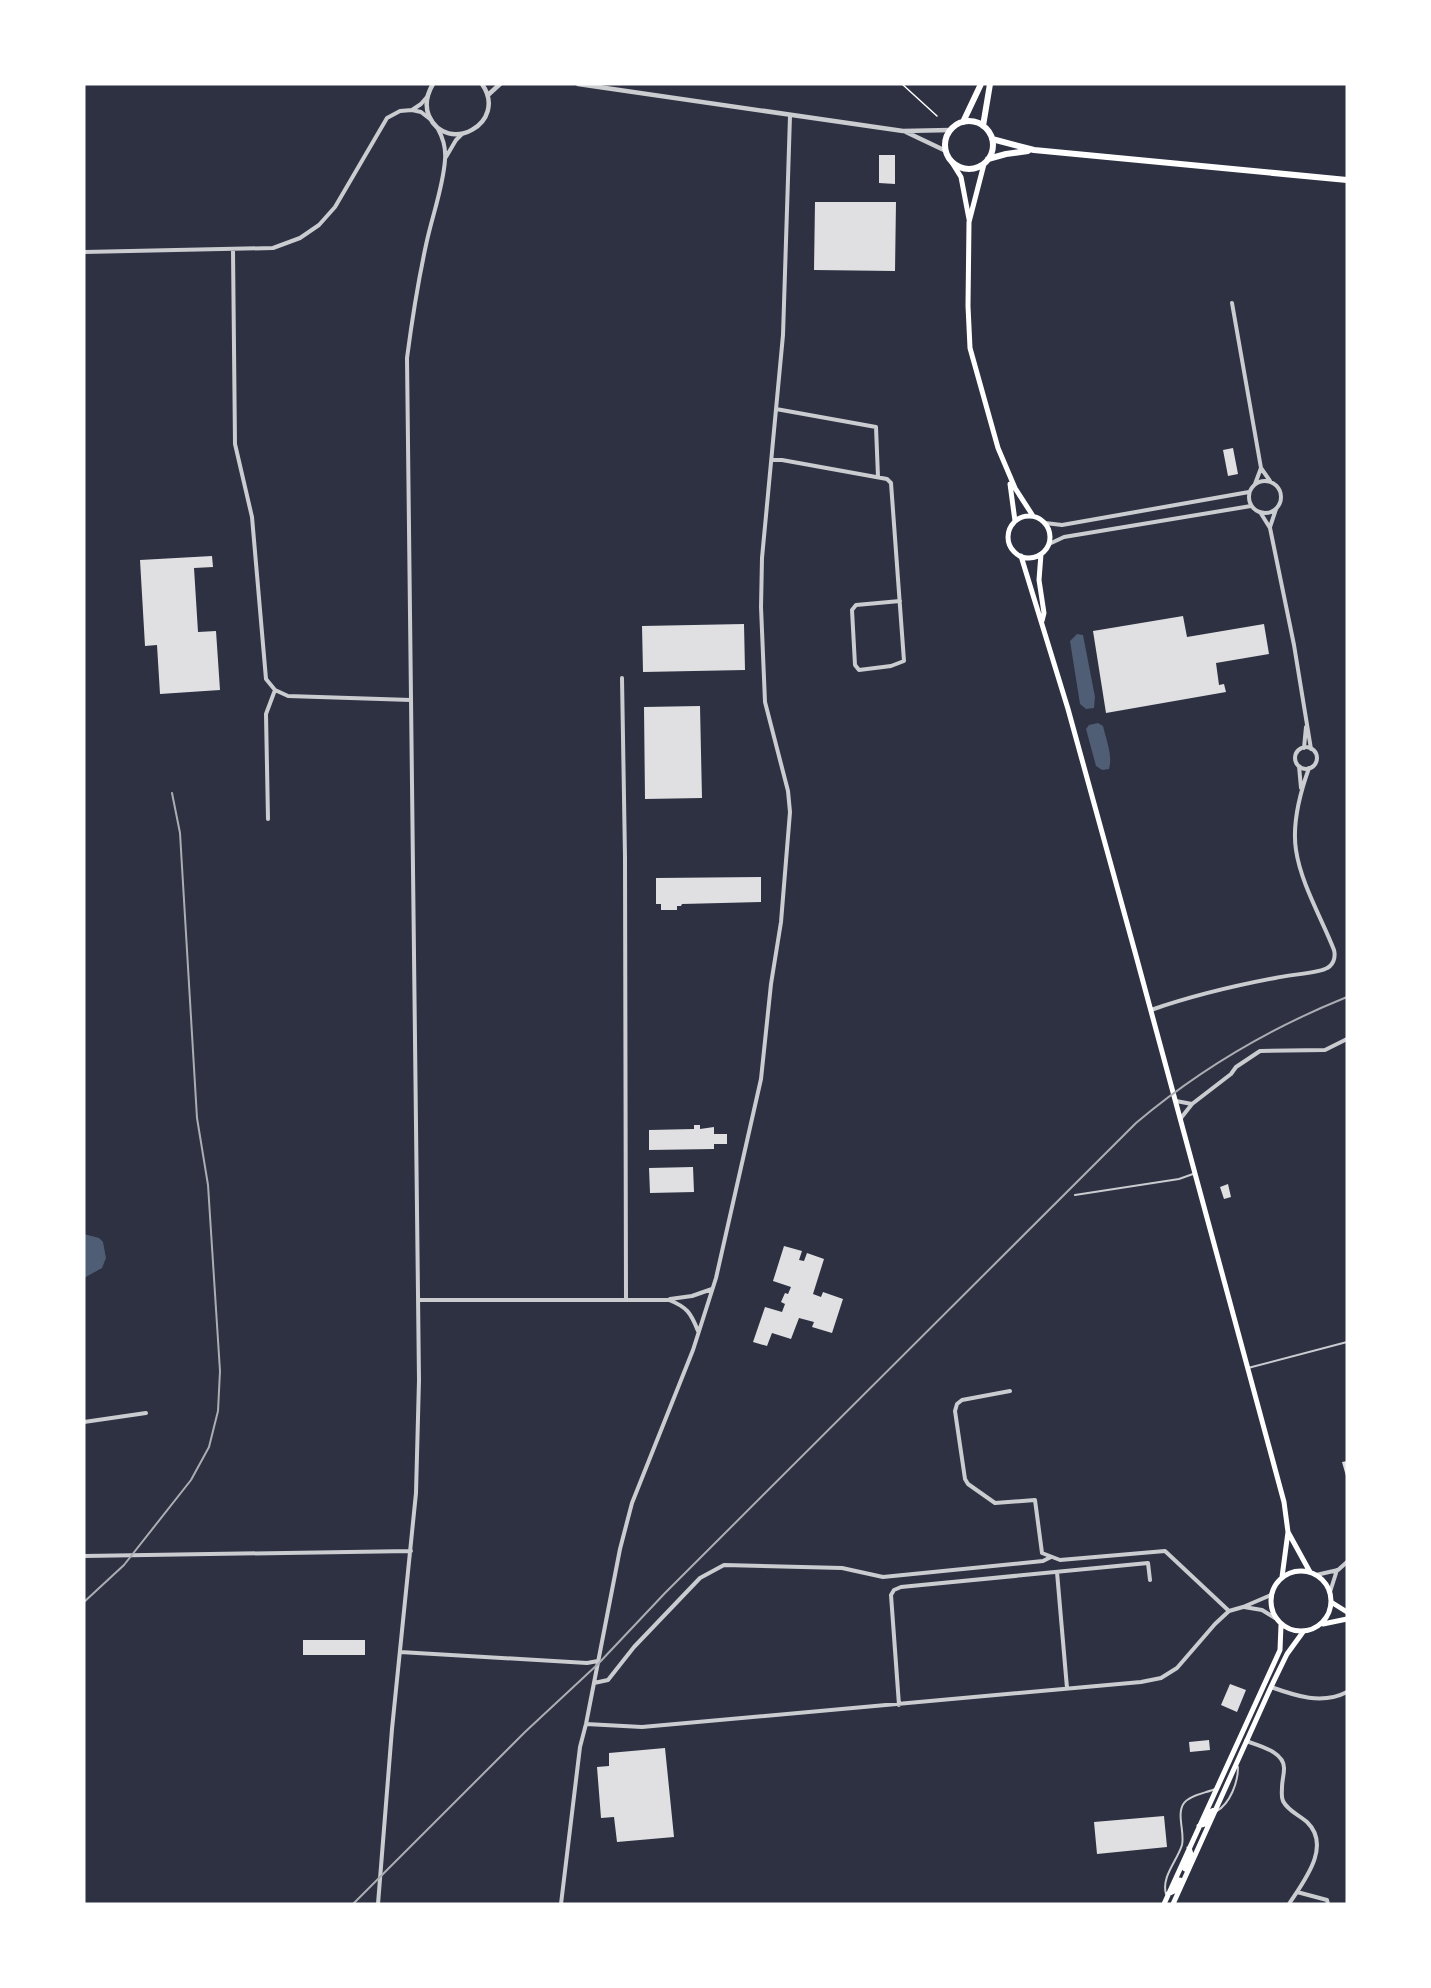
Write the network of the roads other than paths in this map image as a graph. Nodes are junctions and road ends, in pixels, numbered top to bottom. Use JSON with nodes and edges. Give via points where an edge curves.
{"nodes":[{"id":1,"x":428,"y":84,"type":"edge"},
{"id":2,"x":433,"y":84,"type":"edge"},
{"id":3,"x":482,"y":84,"type":"edge"},
{"id":4,"x":500,"y":84,"type":"edge"},
{"id":5,"x":578,"y":84,"type":"edge"},
{"id":6,"x":981,"y":84,"type":"edge"},
{"id":7,"x":990,"y":84,"type":"edge"},
{"id":8,"x":428,"y":94,"type":"junction"},
{"id":9,"x":488,"y":95,"type":"junction"},
{"id":10,"x":412,"y":110,"type":"junction"},
{"id":11,"x":790,"y":116,"type":"junction"},
{"id":12,"x":431,"y":119,"type":"junction"},
{"id":13,"x":963,"y":122,"type":"junction"},
{"id":14,"x":436,"y":125,"type":"junction"},
{"id":15,"x":983,"y":126,"type":"junction"},
{"id":16,"x":951,"y":130,"type":"junction"},
{"id":17,"x":903,"y":131,"type":"junction"},
{"id":18,"x":462,"y":134,"type":"junction"},
{"id":19,"x":992,"y":139,"type":"junction"},
{"id":20,"x":1034,"y":150,"type":"junction"},
{"id":21,"x":946,"y":152,"type":"junction"},
{"id":22,"x":445,"y":157,"type":"junction"},
{"id":23,"x":951,"y":161,"type":"junction"},
{"id":24,"x":986,"y":162,"type":"junction"},
{"id":25,"x":1347,"y":180,"type":"edge"},
{"id":26,"x":969,"y":222,"type":"junction"},
{"id":27,"x":233,"y":250,"type":"junction"},
{"id":28,"x":84,"y":252,"type":"edge"},
{"id":29,"x":1232,"y":303,"type":"dead end"},
{"id":30,"x":777,"y":409,"type":"junction"},
{"id":31,"x":771,"y":460,"type":"junction"},
{"id":32,"x":1261,"y":468,"type":"junction"},
{"id":33,"x":1007,"y":471,"type":"junction"},
{"id":34,"x":878,"y":477,"type":"junction"},
{"id":35,"x":1270,"y":481,"type":"junction"},
{"id":36,"x":1255,"y":484,"type":"junction"},
{"id":37,"x":1249,"y":492,"type":"junction"},
{"id":38,"x":1251,"y":506,"type":"junction"},
{"id":39,"x":1276,"y":509,"type":"junction"},
{"id":40,"x":1260,"y":512,"type":"junction"},
{"id":41,"x":1033,"y":516,"type":"junction"},
{"id":42,"x":1015,"y":521,"type":"junction"},
{"id":43,"x":1045,"y":523,"type":"junction"},
{"id":44,"x":1270,"y":528,"type":"junction"},
{"id":45,"x":1049,"y":544,"type":"junction"},
{"id":46,"x":1041,"y":554,"type":"junction"},
{"id":47,"x":1021,"y":556,"type":"junction"},
{"id":48,"x":900,"y":600,"type":"junction"},
{"id":49,"x":1042,"y":621,"type":"junction"},
{"id":50,"x":622,"y":678,"type":"dead end"},
{"id":51,"x":275,"y":690,"type":"junction"},
{"id":52,"x":411,"y":700,"type":"junction"},
{"id":53,"x":1306,"y":720,"type":"junction"},
{"id":54,"x":1304,"y":748,"type":"junction"},
{"id":55,"x":1311,"y":748,"type":"junction"},
{"id":56,"x":1299,"y":766,"type":"junction"},
{"id":57,"x":1309,"y":768,"type":"junction"},
{"id":58,"x":1302,"y":789,"type":"junction"},
{"id":59,"x":268,"y":819,"type":"dead end"},
{"id":60,"x":1151,"y":1010,"type":"junction"},
{"id":61,"x":1347,"y":1039,"type":"edge"},
{"id":62,"x":1176,"y":1101,"type":"junction"},
{"id":63,"x":1192,"y":1104,"type":"junction"},
{"id":64,"x":1181,"y":1118,"type":"junction"},
{"id":65,"x":1195,"y":1173,"type":"junction"},
{"id":66,"x":1075,"y":1195,"type":"dead end"},
{"id":67,"x":713,"y":1288,"type":"junction"},
{"id":68,"x":418,"y":1300,"type":"junction"},
{"id":69,"x":626,"y":1300,"type":"junction"},
{"id":70,"x":669,"y":1300,"type":"junction"},
{"id":71,"x":699,"y":1333,"type":"junction"},
{"id":72,"x":1347,"y":1342,"type":"edge"},
{"id":73,"x":1248,"y":1368,"type":"junction"},
{"id":74,"x":1010,"y":1391,"type":"dead end"},
{"id":75,"x":146,"y":1413,"type":"dead end"},
{"id":76,"x":84,"y":1422,"type":"edge"},
{"id":77,"x":1288,"y":1532,"type":"junction"},
{"id":78,"x":411,"y":1551,"type":"junction"},
{"id":79,"x":84,"y":1556,"type":"edge"},
{"id":80,"x":1051,"y":1557,"type":"junction"},
{"id":81,"x":1347,"y":1562,"type":"edge"},
{"id":82,"x":1338,"y":1570,"type":"junction"},
{"id":83,"x":1057,"y":1572,"type":"junction"},
{"id":84,"x":1313,"y":1574,"type":"junction"},
{"id":85,"x":1282,"y":1577,"type":"junction"},
{"id":86,"x":1150,"y":1580,"type":"dead end"},
{"id":87,"x":1330,"y":1592,"type":"junction"},
{"id":88,"x":1271,"y":1595,"type":"junction"},
{"id":89,"x":1331,"y":1602,"type":"junction"},
{"id":90,"x":1243,"y":1607,"type":"junction"},
{"id":91,"x":1229,"y":1611,"type":"junction"},
{"id":92,"x":1347,"y":1612,"type":"edge"},
{"id":93,"x":1275,"y":1618,"type":"junction"},
{"id":94,"x":1347,"y":1619,"type":"edge"},
{"id":95,"x":1321,"y":1624,"type":"junction"},
{"id":96,"x":1281,"y":1625,"type":"junction"},
{"id":97,"x":1303,"y":1632,"type":"junction"},
{"id":98,"x":400,"y":1652,"type":"junction"},
{"id":99,"x":598,"y":1661,"type":"junction"},
{"id":100,"x":1267,"y":1679,"type":"junction"},
{"id":101,"x":594,"y":1683,"type":"junction"},
{"id":102,"x":1271,"y":1687,"type":"junction"},
{"id":103,"x":1068,"y":1688,"type":"junction"},
{"id":104,"x":1264,"y":1690,"type":"junction"},
{"id":105,"x":1347,"y":1692,"type":"edge"},
{"id":106,"x":899,"y":1705,"type":"junction"},
{"id":107,"x":1256,"y":1716,"type":"junction"},
{"id":108,"x":1249,"y":1717,"type":"junction"},
{"id":109,"x":586,"y":1724,"type":"junction"},
{"id":110,"x":1245,"y":1726,"type":"junction"},
{"id":111,"x":1246,"y":1741,"type":"junction"},
{"id":112,"x":1235,"y":1749,"type":"junction"},
{"id":113,"x":1216,"y":1789,"type":"junction"},
{"id":114,"x":1215,"y":1810,"type":"junction"},
{"id":115,"x":1199,"y":1826,"type":"junction"},
{"id":116,"x":1189,"y":1848,"type":"junction"},
{"id":117,"x":1186,"y":1874,"type":"junction"},
{"id":118,"x":1297,"y":1892,"type":"junction"},
{"id":119,"x":1168,"y":1895,"type":"junction"},
{"id":120,"x":378,"y":1904,"type":"edge"},
{"id":121,"x":561,"y":1904,"type":"edge"},
{"id":122,"x":1164,"y":1904,"type":"edge"},
{"id":123,"x":1173,"y":1904,"type":"edge"},
{"id":124,"x":1289,"y":1904,"type":"edge"},
{"id":125,"x":1328,"y":1904,"type":"edge"}],
"edges":[{"from":1,"to":8,"type":"street"},
{"from":2,"to":8,"type":"street"},
{"from":3,"to":9,"type":"street"},
{"from":4,"to":9,"type":"street"},
{"from":5,"to":11,"type":"street"},
{"from":6,"to":13,"type":"main road"},
{"from":7,"to":15,"type":"main road"},
{"from":8,"to":10,"type":"street"},
{"from":8,"to":12,"type":"street"},
{"from":9,"to":18,"type":"street","via":[[488,110],[482,123]]},
{"from":10,"to":12,"type":"street"},
{"from":10,"to":27,"type":"street","via":[[387,118],[335,207],[319,225],[300,238],[273,248]]},
{"from":11,"to":17,"type":"street"},
{"from":11,"to":30,"type":"street"},
{"from":12,"to":14,"type":"street"},
{"from":13,"to":15,"type":"main road"},
{"from":13,"to":16,"type":"main road"},
{"from":14,"to":18,"type":"street","via":[[451,134]]},
{"from":14,"to":22,"type":"street"},
{"from":15,"to":19,"type":"main road"},
{"from":16,"to":17,"type":"street"},
{"from":16,"to":21,"type":"main road"},
{"from":17,"to":21,"type":"street"},
{"from":18,"to":22,"type":"street"},
{"from":19,"to":20,"type":"main road"},
{"from":19,"to":24,"type":"main road","via":[[993,148]]},
{"from":20,"to":24,"type":"main road"},
{"from":20,"to":25,"type":"main road"},
{"from":21,"to":23,"type":"main road"},
{"from":22,"to":52,"type":"street","via":[[407,358]]},
{"from":23,"to":24,"type":"main road","via":[[970,169]]},
{"from":23,"to":26,"type":"main road","via":[[961,177]]},
{"from":24,"to":26,"type":"main road"},
{"from":26,"to":33,"type":"main road","via":[[970,348]]},
{"from":27,"to":28,"type":"street"},
{"from":27,"to":51,"type":"street","via":[[235,444],[252,517],[266,679]]},
{"from":29,"to":32,"type":"street"},
{"from":30,"to":31,"type":"street"},
{"from":30,"to":34,"type":"street","via":[[876,427]]},
{"from":31,"to":34,"type":"street"},
{"from":31,"to":67,"type":"street","via":[[761,597],[765,702],[788,791],[789,823],[761,1079]]},
{"from":32,"to":35,"type":"street"},
{"from":32,"to":36,"type":"street"},
{"from":33,"to":41,"type":"main road"},
{"from":33,"to":42,"type":"main road"},
{"from":34,"to":48,"type":"street","via":[[891,483]]},
{"from":35,"to":36,"type":"street"},
{"from":35,"to":39,"type":"street","via":[[1281,494]]},
{"from":36,"to":37,"type":"street"},
{"from":37,"to":38,"type":"street"},
{"from":37,"to":43,"type":"street","via":[[1062,525]]},
{"from":38,"to":40,"type":"street"},
{"from":38,"to":45,"type":"street","via":[[1064,537]]},
{"from":39,"to":40,"type":"street"},
{"from":39,"to":44,"type":"street"},
{"from":40,"to":44,"type":"street"},
{"from":41,"to":42,"type":"main road"},
{"from":41,"to":43,"type":"main road"},
{"from":42,"to":47,"type":"main road","via":[[1008,540]]},
{"from":43,"to":45,"type":"main road","via":[[1050,533]]},
{"from":44,"to":53,"type":"street"},
{"from":45,"to":46,"type":"main road"},
{"from":46,"to":47,"type":"main road"},
{"from":46,"to":49,"type":"main road"},
{"from":47,"to":49,"type":"main road"},
{"from":48,"to":48,"type":"street","via":[[904,661],[859,670],[855,665],[852,610],[856,605]]},
{"from":49,"to":60,"type":"main road"},
{"from":50,"to":69,"type":"street"},
{"from":51,"to":52,"type":"street","via":[[288,696]]},
{"from":51,"to":59,"type":"street","via":[[266,714]]},
{"from":52,"to":68,"type":"street"},
{"from":53,"to":54,"type":"street"},
{"from":53,"to":55,"type":"street"},
{"from":54,"to":55,"type":"street"},
{"from":54,"to":56,"type":"street","via":[[1296,754]]},
{"from":55,"to":57,"type":"street","via":[[1317,758]]},
{"from":56,"to":57,"type":"street"},
{"from":56,"to":58,"type":"street"},
{"from":57,"to":58,"type":"street"},
{"from":58,"to":60,"type":"street","via":[[1296,849],[1302,875],[1335,955],[1332,964],[1322,970],[1252,982]]},
{"from":60,"to":62,"type":"main road"},
{"from":61,"to":63,"type":"street","via":[[1325,1050],[1260,1051]]},
{"from":62,"to":63,"type":"street"},
{"from":62,"to":64,"type":"main road"},
{"from":63,"to":64,"type":"street"},
{"from":64,"to":65,"type":"main road"},
{"from":65,"to":66,"type":"lane","via":[[1179,1179]]},
{"from":65,"to":73,"type":"main road"},
{"from":67,"to":70,"type":"street"},
{"from":67,"to":71,"type":"street"},
{"from":68,"to":69,"type":"street"},
{"from":68,"to":78,"type":"street","via":[[418,1456]]},
{"from":69,"to":70,"type":"street"},
{"from":70,"to":71,"type":"street","via":[[684,1306]]},
{"from":71,"to":99,"type":"street","via":[[632,1503]]},
{"from":72,"to":73,"type":"lane"},
{"from":73,"to":77,"type":"main road","via":[[1284,1502]]},
{"from":74,"to":80,"type":"street","via":[[957,1404],[965,1479],[995,1503],[1035,1500],[1042,1553]]},
{"from":75,"to":76,"type":"street"},
{"from":77,"to":84,"type":"main road"},
{"from":77,"to":85,"type":"main road"},
{"from":78,"to":79,"type":"street"},
{"from":78,"to":98,"type":"street"},
{"from":80,"to":91,"type":"street","via":[[1060,1560],[1165,1551]]},
{"from":80,"to":101,"type":"street","via":[[1043,1561],[883,1577],[842,1568],[724,1565],[700,1578],[608,1680]]},
{"from":81,"to":82,"type":"street"},
{"from":82,"to":84,"type":"street"},
{"from":82,"to":87,"type":"street"},
{"from":83,"to":86,"type":"street","via":[[1148,1563]]},
{"from":83,"to":103,"type":"street"},
{"from":83,"to":106,"type":"street","via":[[894,1590],[891,1595]]},
{"from":84,"to":85,"type":"main road","via":[[1291,1572]]},
{"from":84,"to":87,"type":"main road"},
{"from":85,"to":88,"type":"main road"},
{"from":87,"to":89,"type":"main road"},
{"from":88,"to":90,"type":"street"},
{"from":88,"to":93,"type":"main road"},
{"from":89,"to":92,"type":"main road"},
{"from":89,"to":95,"type":"main road"},
{"from":90,"to":91,"type":"street"},
{"from":90,"to":93,"type":"street","via":[[1262,1610]]},
{"from":91,"to":103,"type":"street","via":[[1177,1668],[1161,1678]]},
{"from":93,"to":96,"type":"main road"},
{"from":94,"to":95,"type":"main road"},
{"from":95,"to":97,"type":"main road"},
{"from":96,"to":97,"type":"main road"},
{"from":96,"to":100,"type":"main road","via":[[1280,1650]]},
{"from":97,"to":102,"type":"main road"},
{"from":98,"to":99,"type":"street"},
{"from":98,"to":120,"type":"street"},
{"from":99,"to":101,"type":"street"},
{"from":100,"to":102,"type":"main road"},
{"from":100,"to":104,"type":"main road"},
{"from":101,"to":109,"type":"street"},
{"from":102,"to":104,"type":"main road"},
{"from":102,"to":105,"type":"street","via":[[1312,1699]]},
{"from":102,"to":107,"type":"main road"},
{"from":103,"to":106,"type":"street"},
{"from":104,"to":107,"type":"main road"},
{"from":104,"to":108,"type":"main road"},
{"from":106,"to":109,"type":"street","via":[[642,1727]]},
{"from":107,"to":108,"type":"main road"},
{"from":107,"to":111,"type":"main road"},
{"from":108,"to":110,"type":"main road"},
{"from":109,"to":121,"type":"street"},
{"from":110,"to":111,"type":"main road"},
{"from":110,"to":112,"type":"main road"},
{"from":111,"to":112,"type":"main road"},
{"from":111,"to":114,"type":"main road"},
{"from":111,"to":118,"type":"street","via":[[1281,1758],[1282,1799],[1315,1832],[1317,1854]]},
{"from":112,"to":113,"type":"main road"},
{"from":113,"to":115,"type":"main road"},
{"from":113,"to":119,"type":"lane","via":[[1183,1803],[1183,1838],[1164,1887]]},
{"from":114,"to":115,"type":"main road"},
{"from":114,"to":117,"type":"main road"},
{"from":115,"to":116,"type":"main road"},
{"from":116,"to":117,"type":"main road"},
{"from":116,"to":119,"type":"main road"},
{"from":117,"to":119,"type":"main road"},
{"from":117,"to":123,"type":"main road"},
{"from":118,"to":124,"type":"street"},
{"from":118,"to":125,"type":"street","via":[[1327,1900]]},
{"from":119,"to":122,"type":"main road"}]}
